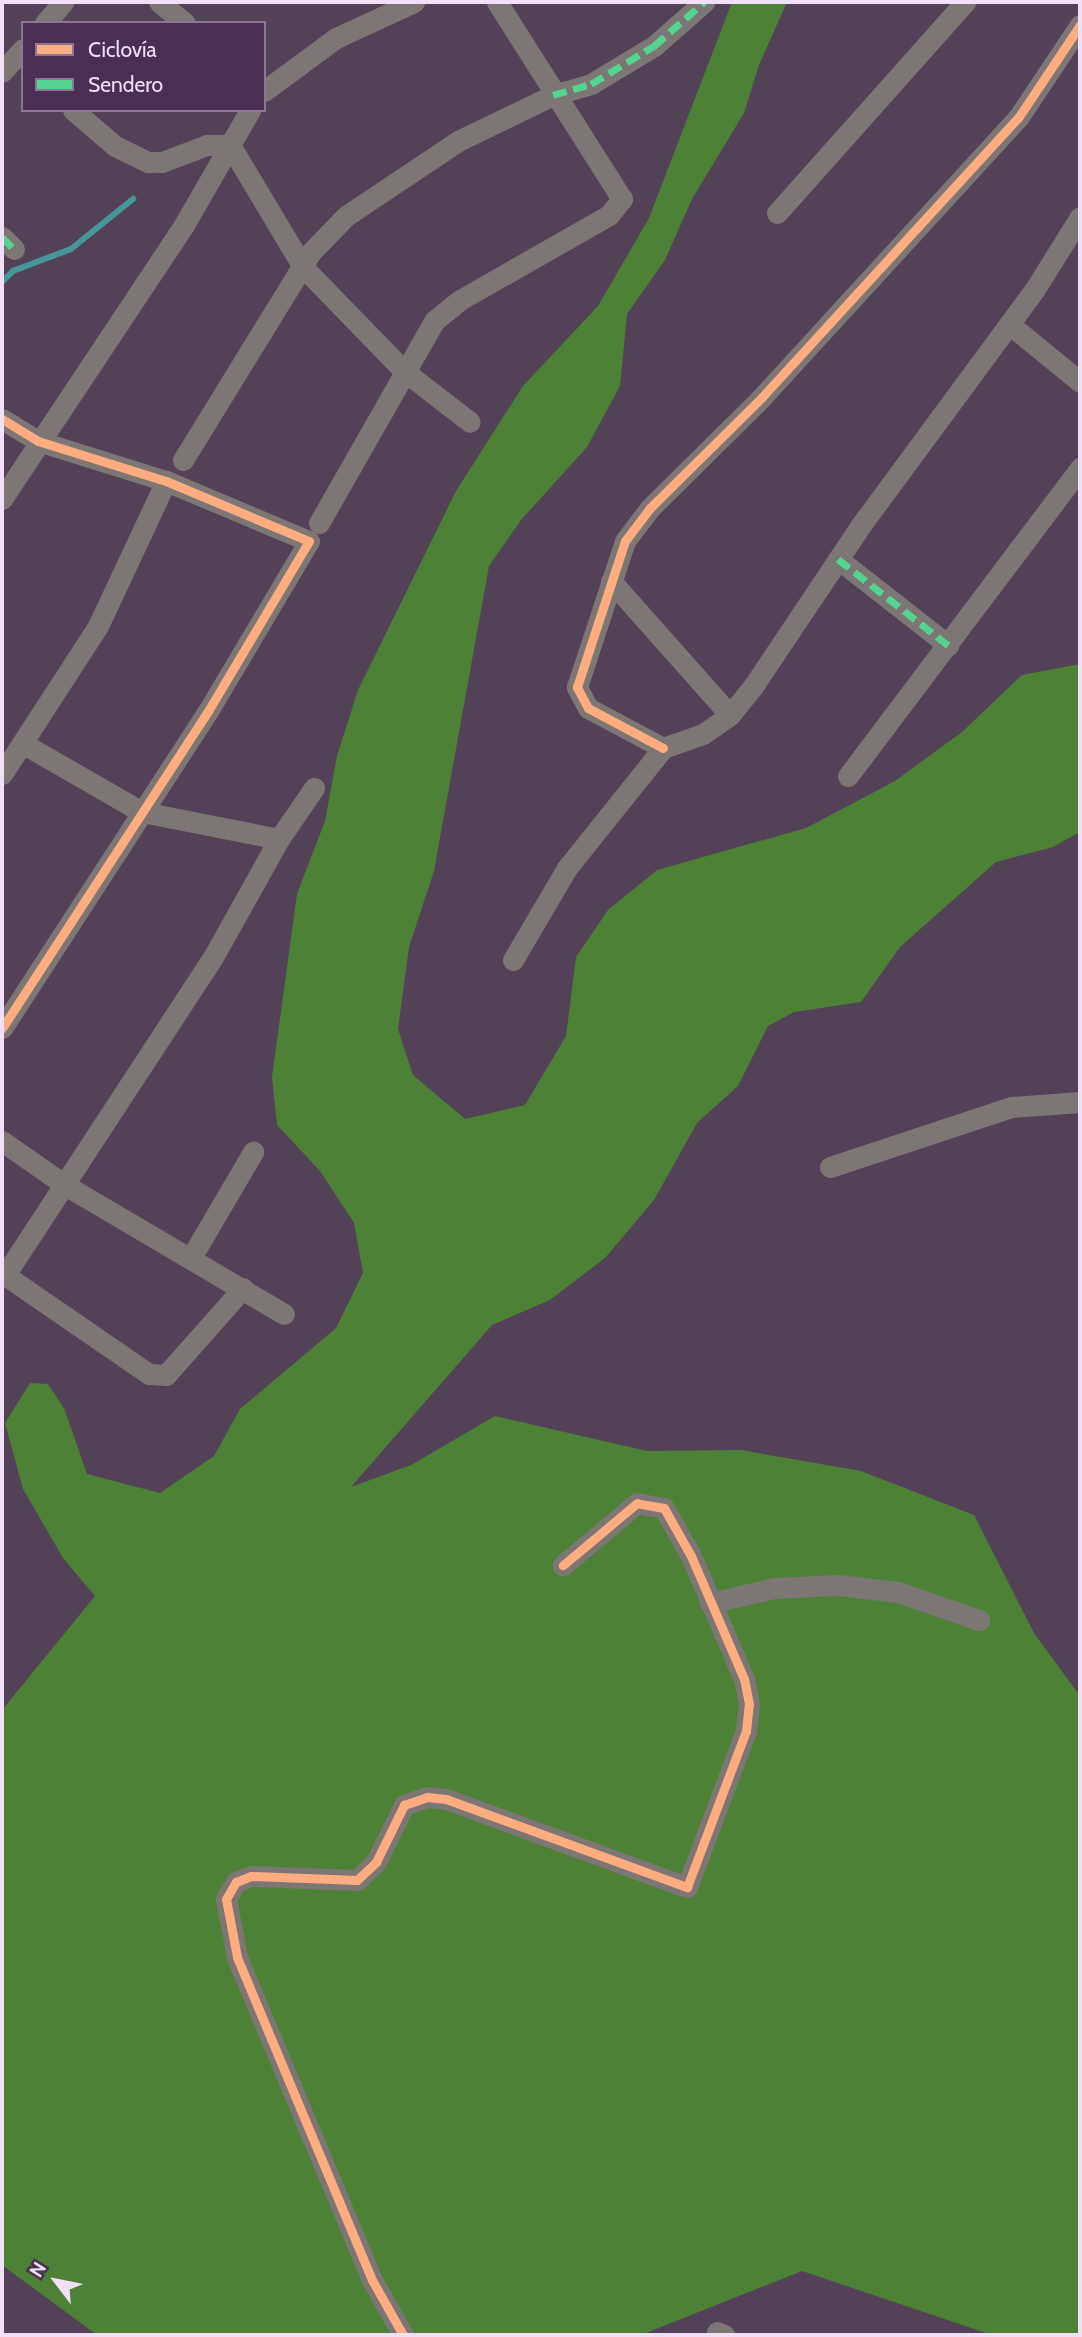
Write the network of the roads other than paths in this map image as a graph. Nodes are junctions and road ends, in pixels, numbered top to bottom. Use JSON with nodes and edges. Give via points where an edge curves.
{"nodes":[{"id":1,"x":63,"y":2,"type":"edge"},
{"id":2,"x":159,"y":2,"type":"edge"},
{"id":3,"x":414,"y":2,"type":"edge"},
{"id":4,"x":497,"y":2,"type":"edge"},
{"id":5,"x":704,"y":2,"type":"edge"},
{"id":6,"x":965,"y":2,"type":"edge"},
{"id":7,"x":385,"y":7,"type":"edge"},
{"id":8,"x":47,"y":21,"type":"edge"},
{"id":9,"x":183,"y":21,"type":"edge"},
{"id":10,"x":1080,"y":25,"type":"edge"},
{"id":11,"x":266,"y":90,"type":"edge"},
{"id":12,"x":553,"y":95,"type":"junction"},
{"id":13,"x":75,"y":112,"type":"edge"},
{"id":14,"x":249,"y":112,"type":"edge"},
{"id":15,"x":230,"y":145,"type":"junction"},
{"id":16,"x":777,"y":213,"type":"dead end"},
{"id":17,"x":1080,"y":217,"type":"edge"},
{"id":18,"x":303,"y":267,"type":"junction"},
{"id":19,"x":1009,"y":324,"type":"junction"},
{"id":20,"x":404,"y":371,"type":"junction"},
{"id":21,"x":1080,"y":382,"type":"edge"},
{"id":22,"x":2,"y":419,"type":"edge"},
{"id":23,"x":470,"y":422,"type":"dead end"},
{"id":24,"x":38,"y":441,"type":"junction"},
{"id":25,"x":183,"y":460,"type":"dead end"},
{"id":26,"x":1080,"y":468,"type":"edge"},
{"id":27,"x":166,"y":481,"type":"junction"},
{"id":28,"x":2,"y":499,"type":"edge"},
{"id":29,"x":319,"y":523,"type":"dead end"},
{"id":30,"x":838,"y":559,"type":"junction"},
{"id":31,"x":611,"y":581,"type":"junction"},
{"id":32,"x":948,"y":645,"type":"junction"},
{"id":33,"x":730,"y":715,"type":"junction"},
{"id":34,"x":22,"y":743,"type":"junction"},
{"id":35,"x":663,"y":748,"type":"junction"},
{"id":36,"x":2,"y":774,"type":"edge"},
{"id":37,"x":848,"y":776,"type":"dead end"},
{"id":38,"x":314,"y":789,"type":"dead end"},
{"id":39,"x":142,"y":812,"type":"junction"},
{"id":40,"x":279,"y":839,"type":"junction"},
{"id":41,"x":513,"y":960,"type":"dead end"},
{"id":42,"x":2,"y":1028,"type":"edge"},
{"id":43,"x":1080,"y":1102,"type":"edge"},
{"id":44,"x":2,"y":1141,"type":"edge"},
{"id":45,"x":253,"y":1152,"type":"dead end"},
{"id":46,"x":830,"y":1167,"type":"dead end"},
{"id":47,"x":65,"y":1185,"type":"junction"},
{"id":48,"x":192,"y":1256,"type":"junction"},
{"id":49,"x":4,"y":1274,"type":"edge"},
{"id":50,"x":243,"y":1288,"type":"junction"},
{"id":51,"x":284,"y":1314,"type":"dead end"},
{"id":52,"x":563,"y":1565,"type":"dead end"},
{"id":53,"x":710,"y":1603,"type":"junction"},
{"id":54,"x":979,"y":1620,"type":"dead end"},
{"id":55,"x":403,"y":2335,"type":"edge"}],
"edges":[{"from":1,"to":8,"type":"street"},
{"from":2,"to":9,"type":"street"},
{"from":3,"to":7,"type":"street"},
{"from":4,"to":12,"type":"street"},
{"from":5,"to":12,"type":"street","via":[[654,46],[591,84]]},
{"from":6,"to":16,"type":"street"},
{"from":7,"to":11,"type":"street","via":[[315,51]]},
{"from":10,"to":31,"type":"street","via":[[1018,118],[762,397],[650,508],[625,541]]},
{"from":12,"to":18,"type":"street","via":[[458,141],[375,194],[330,230]]},
{"from":12,"to":20,"type":"street","via":[[622,199],[609,215],[443,312]]},
{"from":13,"to":15,"type":"street","via":[[115,145],[148,162],[162,162],[207,145]]},
{"from":14,"to":15,"type":"street"},
{"from":15,"to":18,"type":"street"},
{"from":15,"to":24,"type":"street","via":[[184,225]]},
{"from":17,"to":19,"type":"street"},
{"from":18,"to":20,"type":"street"},
{"from":18,"to":25,"type":"street"},
{"from":19,"to":21,"type":"street"},
{"from":19,"to":30,"type":"street"},
{"from":20,"to":23,"type":"street"},
{"from":20,"to":29,"type":"street"},
{"from":22,"to":24,"type":"street"},
{"from":24,"to":27,"type":"street"},
{"from":24,"to":28,"type":"street"},
{"from":26,"to":32,"type":"street"},
{"from":27,"to":34,"type":"street","via":[[98,626]]},
{"from":27,"to":39,"type":"street","via":[[309,541]]},
{"from":30,"to":32,"type":"street"},
{"from":30,"to":33,"type":"street"},
{"from":31,"to":33,"type":"street"},
{"from":31,"to":35,"type":"street","via":[[577,678],[579,695],[589,708]]},
{"from":32,"to":37,"type":"street"},
{"from":33,"to":35,"type":"street","via":[[703,734]]},
{"from":34,"to":36,"type":"street"},
{"from":34,"to":39,"type":"street"},
{"from":35,"to":41,"type":"street","via":[[567,868]]},
{"from":38,"to":40,"type":"street"},
{"from":39,"to":40,"type":"street"},
{"from":39,"to":42,"type":"street"},
{"from":40,"to":47,"type":"street","via":[[212,958]]},
{"from":43,"to":46,"type":"street","via":[[1011,1107]]},
{"from":44,"to":47,"type":"street"},
{"from":45,"to":48,"type":"street"},
{"from":47,"to":48,"type":"street"},
{"from":47,"to":49,"type":"street"},
{"from":48,"to":50,"type":"street"},
{"from":49,"to":50,"type":"street","via":[[149,1374],[166,1375]]},
{"from":50,"to":51,"type":"street"},
{"from":52,"to":53,"type":"street","via":[[637,1503],[664,1508]]},
{"from":53,"to":54,"type":"street","via":[[774,1588],[838,1584],[908,1594]]},
{"from":53,"to":55,"type":"street","via":[[744,1679],[749,1718],[687,1887],[446,1799],[427,1797],[404,1805],[371,1870],[357,1880],[251,1876],[236,1882],[228,1892],[237,1957],[372,2280]]}]}
